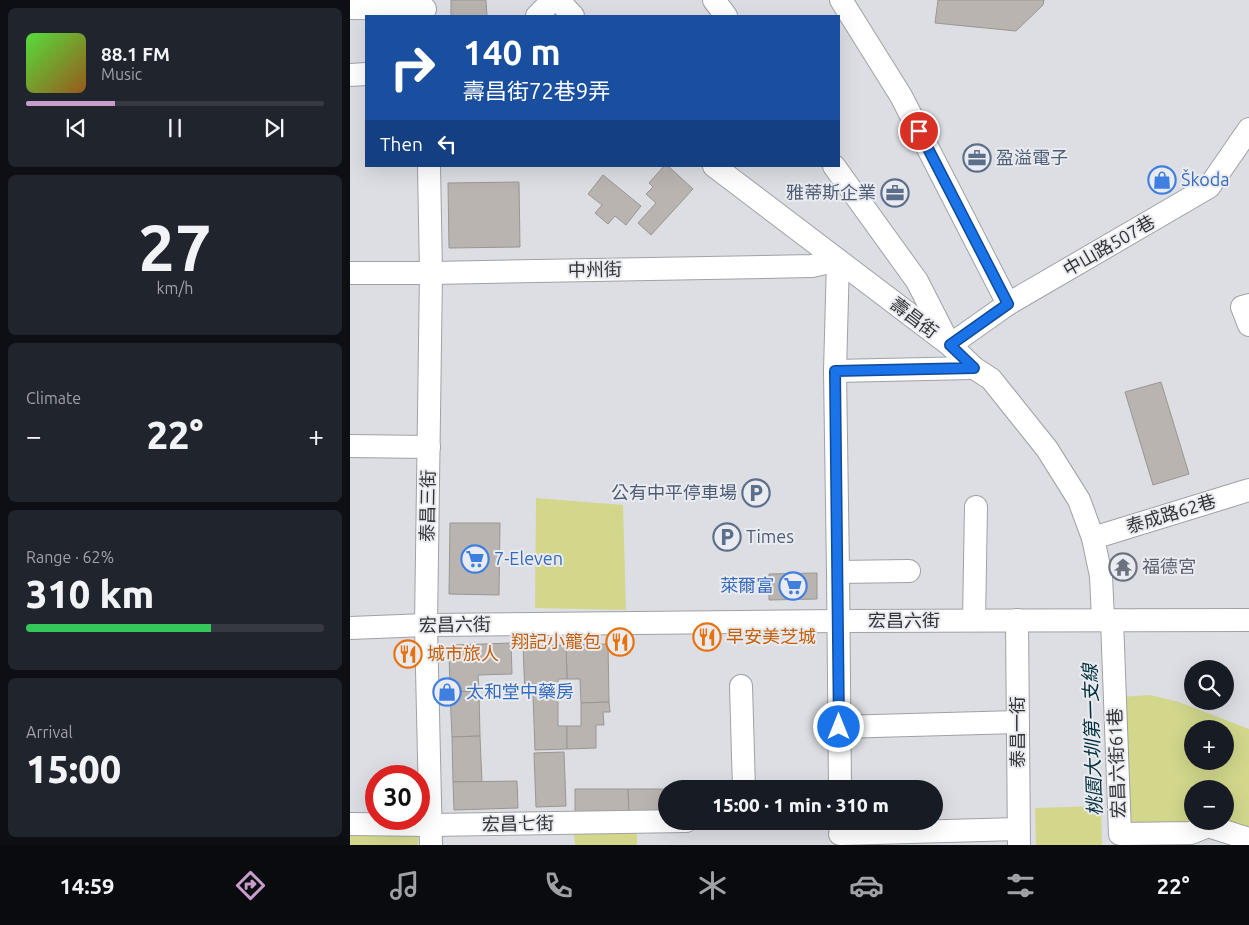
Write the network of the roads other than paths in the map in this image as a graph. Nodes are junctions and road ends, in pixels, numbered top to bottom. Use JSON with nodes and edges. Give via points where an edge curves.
{"nodes":[{"id":1,"x":553,"y":0,"type":"edge"},
{"id":2,"x":558,"y":0,"type":"edge"},
{"id":3,"x":714,"y":0,"type":"edge"},
{"id":4,"x":841,"y":0,"type":"edge"},
{"id":5,"x":350,"y":8,"type":"edge"},
{"id":6,"x":425,"y":8,"type":"edge"},
{"id":7,"x":538,"y":15,"type":"edge"},
{"id":8,"x":572,"y":15,"type":"edge"},
{"id":9,"x":725,"y":15,"type":"edge"},
{"id":10,"x":365,"y":74,"type":"edge"},
{"id":11,"x":350,"y":75,"type":"edge"},
{"id":12,"x":1249,"y":129,"type":"edge"},
{"id":13,"x":429,"y":167,"type":"edge"},
{"id":14,"x":715,"y":167,"type":"edge"},
{"id":15,"x":835,"y":167,"type":"edge"},
{"id":16,"x":838,"y":260,"type":"junction"},
{"id":17,"x":350,"y":273,"type":"edge"},
{"id":18,"x":431,"y":273,"type":"junction"},
{"id":19,"x":1008,"y":304,"type":"junction"},
{"id":20,"x":1249,"y":305,"type":"edge"},
{"id":21,"x":1249,"y":325,"type":"edge"},
{"id":22,"x":950,"y":345,"type":"junction"},
{"id":23,"x":974,"y":368,"type":"junction"},
{"id":24,"x":835,"y":371,"type":"junction"},
{"id":25,"x":350,"y":446,"type":"edge"},
{"id":26,"x":429,"y":447,"type":"junction"},
{"id":27,"x":1249,"y":490,"type":"edge"},
{"id":28,"x":976,"y":507,"type":"dead end"},
{"id":29,"x":1093,"y":538,"type":"junction"},
{"id":30,"x":909,"y":571,"type":"dead end"},
{"id":31,"x":838,"y":572,"type":"junction"},
{"id":32,"x":974,"y":620,"type":"junction"},
{"id":33,"x":1017,"y":620,"type":"junction"},
{"id":34,"x":1102,"y":620,"type":"junction"},
{"id":35,"x":1249,"y":620,"type":"edge"},
{"id":36,"x":838,"y":621,"type":"junction"},
{"id":37,"x":426,"y":625,"type":"junction"},
{"id":38,"x":350,"y":628,"type":"edge"},
{"id":39,"x":741,"y":686,"type":"dead end"},
{"id":40,"x":1018,"y":722,"type":"junction"},
{"id":41,"x":839,"y":727,"type":"junction"},
{"id":42,"x":744,"y":780,"type":"edge"},
{"id":43,"x":840,"y":780,"type":"edge"},
{"id":44,"x":658,"y":823,"type":"edge"},
{"id":45,"x":350,"y":824,"type":"edge"},
{"id":46,"x":840,"y":834,"type":"edge"},
{"id":47,"x":431,"y":835,"type":"edge"},
{"id":48,"x":1018,"y":837,"type":"edge"},
{"id":49,"x":1249,"y":839,"type":"edge"}],
"edges":[{"from":1,"to":7,"type":"street"},
{"from":2,"to":8,"type":"street"},
{"from":3,"to":9,"type":"street"},
{"from":4,"to":19,"type":"street","via":[[901,96]]},
{"from":5,"to":6,"type":"street"},
{"from":10,"to":11,"type":"street"},
{"from":12,"to":19,"type":"street","name":"中山路507巷","via":[[1209,187]]},
{"from":13,"to":18,"type":"street","name":"泰昌三街"},
{"from":14,"to":16,"type":"street","name":"壽昌街"},
{"from":15,"to":22,"type":"street","via":[[917,281]]},
{"from":16,"to":18,"type":"street","name":"中州街","via":[[812,266]]},
{"from":16,"to":22,"type":"street","name":"壽昌街"},
{"from":16,"to":24,"type":"street"},
{"from":17,"to":18,"type":"street","name":"中州街"},
{"from":18,"to":26,"type":"street","name":"泰昌三街"},
{"from":19,"to":22,"type":"street","name":"中山路507巷"},
{"from":20,"to":21,"type":"street","via":[[1242,307]]},
{"from":22,"to":23,"type":"street","name":"壽昌街"},
{"from":23,"to":24,"type":"street"},
{"from":23,"to":29,"type":"street","name":"壽昌街","via":[[991,379],[1046,449],[1079,500]]},
{"from":24,"to":31,"type":"street"},
{"from":25,"to":26,"type":"street"},
{"from":26,"to":37,"type":"street","name":"泰昌三街"},
{"from":27,"to":29,"type":"street","name":"泰成路62巷"},
{"from":28,"to":32,"type":"street"},
{"from":29,"to":34,"type":"street","name":"壽昌街","via":[[1101,576]]},
{"from":30,"to":31,"type":"street"},
{"from":31,"to":36,"type":"street"},
{"from":32,"to":33,"type":"street","name":"宏昌六街"},
{"from":32,"to":36,"type":"street","name":"宏昌六街"},
{"from":33,"to":34,"type":"street","name":"宏昌六街"},
{"from":33,"to":40,"type":"street","name":"泰昌一街"},
{"from":34,"to":35,"type":"street","name":"宏昌六街"},
{"from":34,"to":49,"type":"street","name":"宏昌六街61巷","via":[[1120,834],[1191,833],[1208,826]]},
{"from":36,"to":37,"type":"street","name":"宏昌六街"},
{"from":36,"to":41,"type":"street"},
{"from":37,"to":38,"type":"street","name":"宏昌六街"},
{"from":37,"to":47,"type":"street","name":"泰昌三街"},
{"from":39,"to":42,"type":"street"},
{"from":40,"to":41,"type":"street"},
{"from":40,"to":48,"type":"street","name":"泰昌一街"},
{"from":41,"to":43,"type":"street"},
{"from":44,"to":47,"type":"street","name":"宏昌七街"},
{"from":45,"to":47,"type":"street","name":"宏昌七街"},
{"from":46,"to":48,"type":"street"}]}
